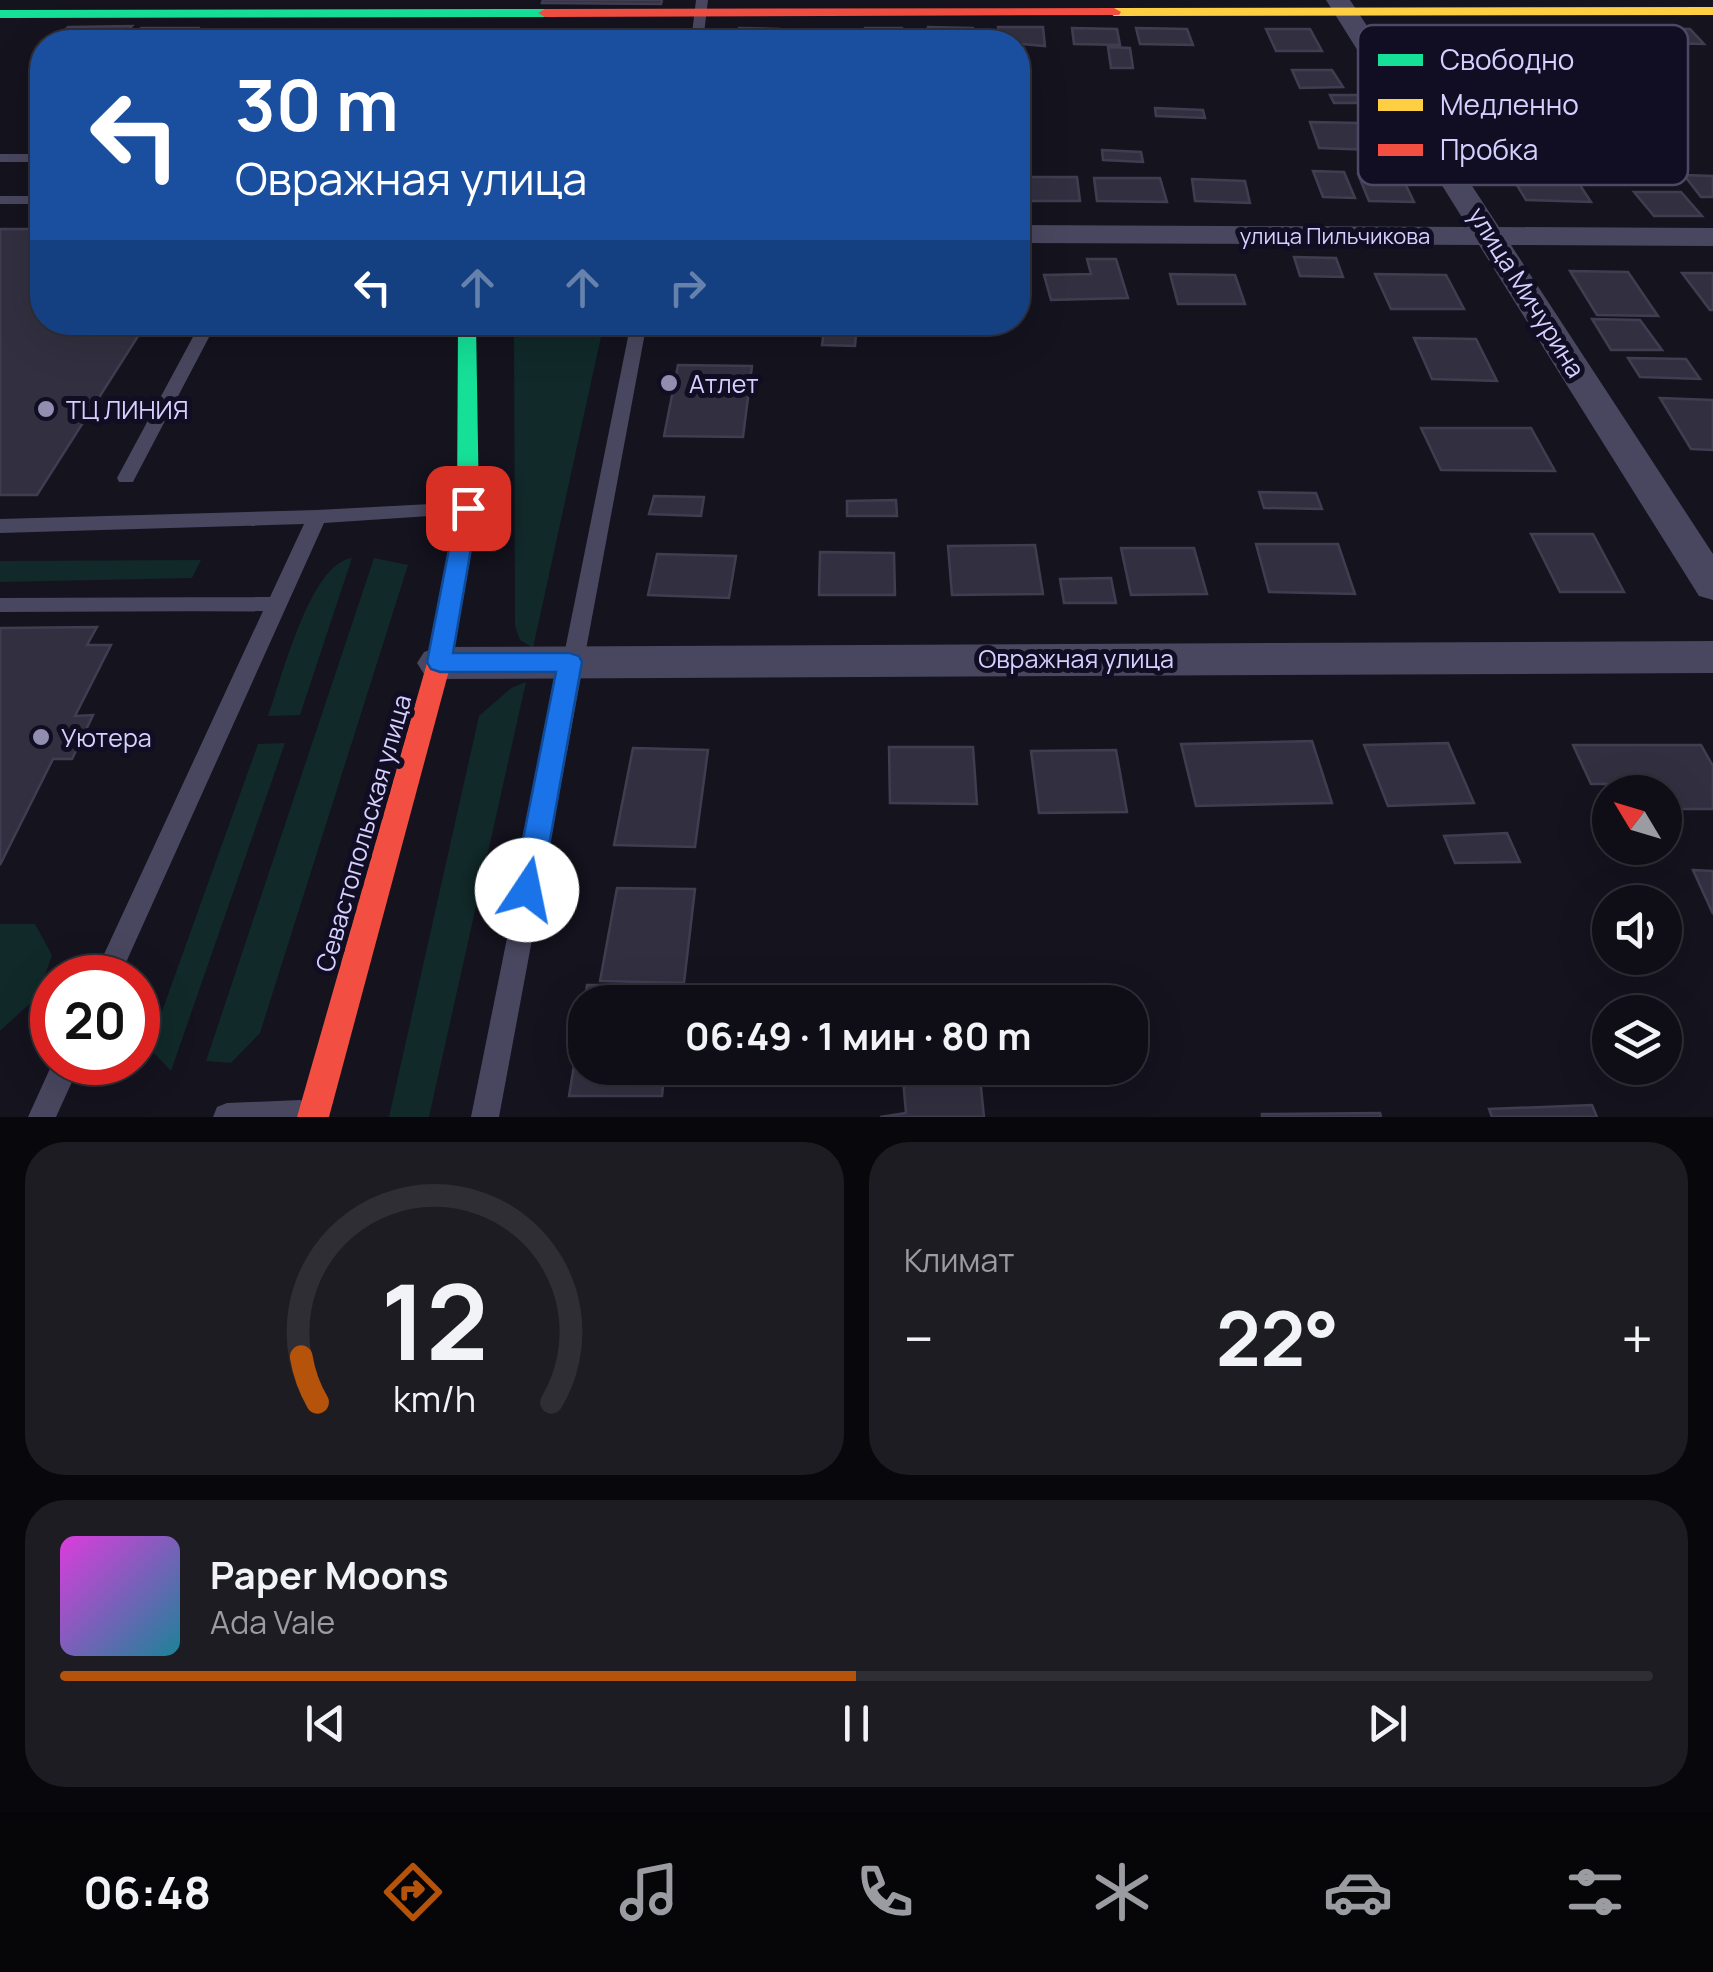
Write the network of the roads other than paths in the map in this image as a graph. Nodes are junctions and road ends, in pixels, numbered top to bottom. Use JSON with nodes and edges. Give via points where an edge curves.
{"nodes":[{"id":1,"x":1341,"y":5,"type":"edge"},
{"id":2,"x":701,"y":6,"type":"edge"},
{"id":3,"x":119,"y":7,"type":"edge"},
{"id":4,"x":472,"y":7,"type":"edge"},
{"id":5,"x":1713,"y":11,"type":"edge"},
{"id":6,"x":0,"y":14,"type":"edge"},
{"id":7,"x":1358,"y":31,"type":"edge"},
{"id":8,"x":0,"y":158,"type":"edge"},
{"id":9,"x":30,"y":158,"type":"edge"},
{"id":10,"x":1459,"y":185,"type":"edge"},
{"id":11,"x":0,"y":200,"type":"edge"},
{"id":12,"x":30,"y":200,"type":"edge"},
{"id":13,"x":1030,"y":234,"type":"edge"},
{"id":14,"x":1493,"y":237,"type":"junction"},
{"id":15,"x":1713,"y":237,"type":"edge"},
{"id":16,"x":202,"y":335,"type":"edge"},
{"id":17,"x":467,"y":335,"type":"edge"},
{"id":18,"x":636,"y":335,"type":"edge"},
{"id":19,"x":126,"y":478,"type":"dead end"},
{"id":20,"x":468,"y":508,"type":"junction"},
{"id":21,"x":317,"y":517,"type":"junction"},
{"id":22,"x":0,"y":526,"type":"edge"},
{"id":23,"x":1713,"y":586,"type":"edge"},
{"id":24,"x":277,"y":604,"type":"junction"},
{"id":25,"x":0,"y":605,"type":"edge"},
{"id":26,"x":1713,"y":656,"type":"edge"},
{"id":27,"x":440,"y":662,"type":"junction"},
{"id":28,"x":570,"y":662,"type":"junction"},
{"id":29,"x":117,"y":955,"type":"edge"},
{"id":30,"x":57,"y":1085,"type":"edge"},
{"id":31,"x":313,"y":1115,"type":"edge"},
{"id":32,"x":42,"y":1117,"type":"edge"},
{"id":33,"x":227,"y":1117,"type":"edge"},
{"id":34,"x":484,"y":1117,"type":"edge"}],
"edges":[{"from":1,"to":2,"type":"street"},
{"from":1,"to":5,"type":"street"},
{"from":1,"to":7,"type":"street","name":"улица Мичурина"},
{"from":2,"to":4,"type":"street"},
{"from":3,"to":4,"type":"street"},
{"from":3,"to":6,"type":"street"},
{"from":8,"to":9,"type":"lane"},
{"from":10,"to":14,"type":"street","name":"улица Мичурина"},
{"from":11,"to":12,"type":"lane"},
{"from":13,"to":14,"type":"street","name":"улица Пильчикова"},
{"from":14,"to":15,"type":"street","name":"улица Пильчикова"},
{"from":14,"to":23,"type":"street","name":"улица Мичурина"},
{"from":16,"to":19,"type":"lane"},
{"from":17,"to":20,"type":"street","name":"Севастопольская улица"},
{"from":18,"to":28,"type":"lane"},
{"from":20,"to":21,"type":"lane"},
{"from":20,"to":27,"type":"street","name":"Севастопольская улица"},
{"from":21,"to":22,"type":"lane"},
{"from":21,"to":24,"type":"lane"},
{"from":24,"to":25,"type":"lane"},
{"from":24,"to":29,"type":"lane"},
{"from":26,"to":28,"type":"street","name":"Овражная улица"},
{"from":27,"to":28,"type":"street","name":"Овражная улица"},
{"from":27,"to":31,"type":"street","name":"Севастопольская улица"},
{"from":28,"to":34,"type":"lane"},
{"from":30,"to":32,"type":"lane"},
{"from":31,"to":33,"type":"lane"}]}
